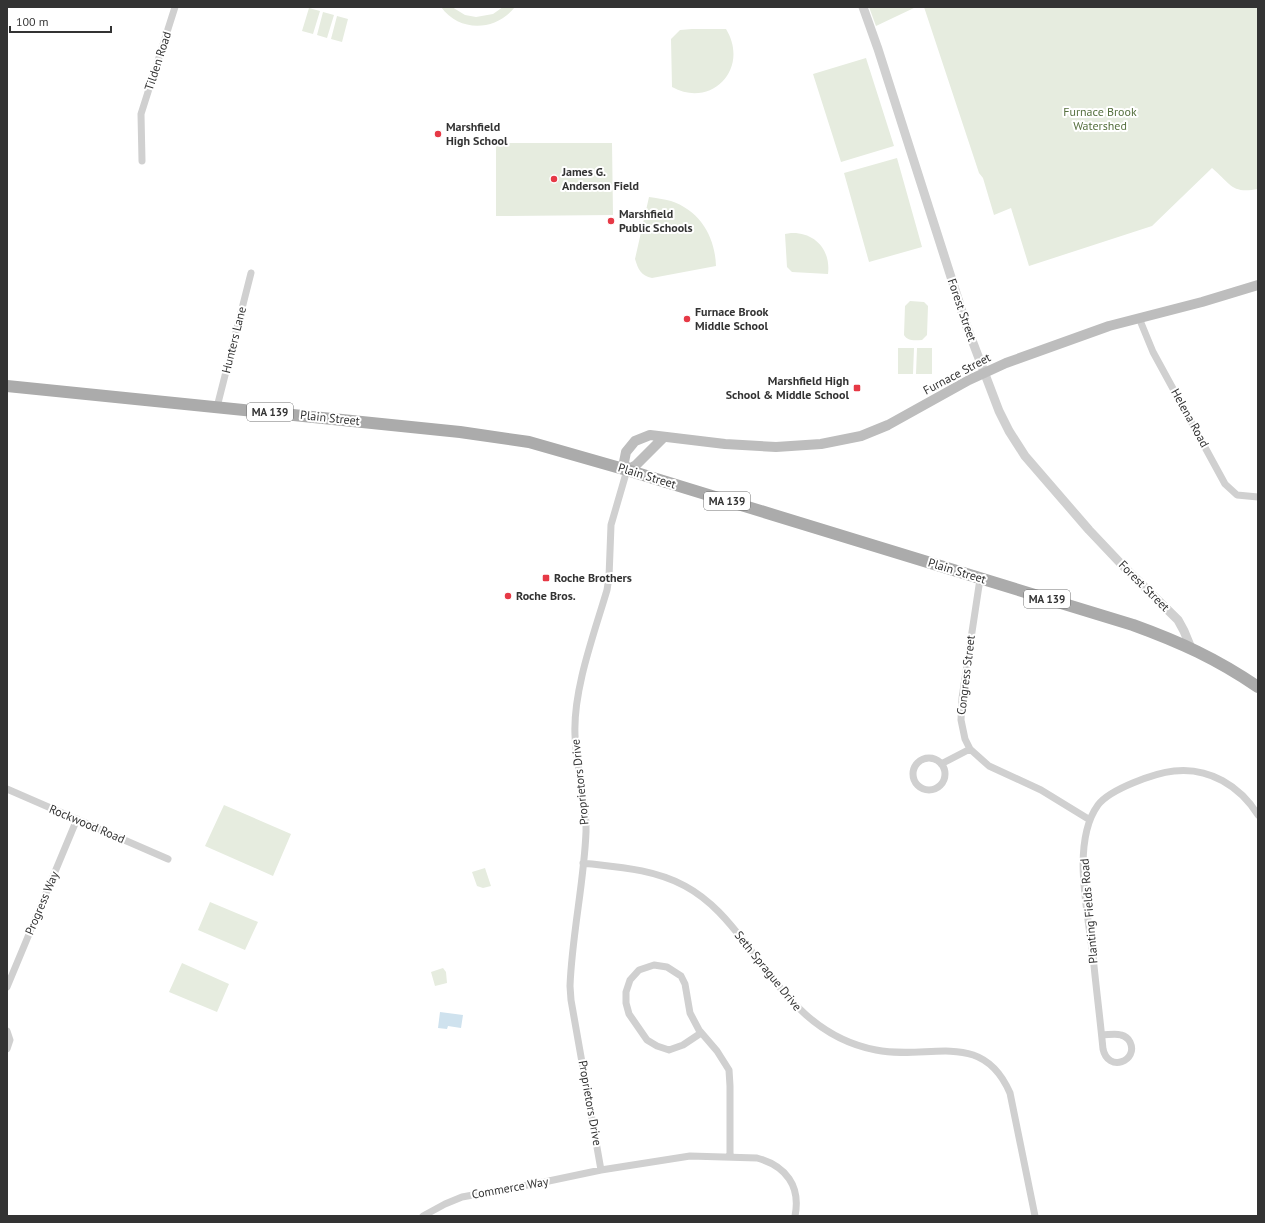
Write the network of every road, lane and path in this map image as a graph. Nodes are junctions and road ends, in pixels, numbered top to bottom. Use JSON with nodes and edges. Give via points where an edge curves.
{"nodes":[{"id":1,"x":175,"y":7,"type":"edge"},
{"id":2,"x":863,"y":7,"type":"edge"},
{"id":3,"x":142,"y":161,"type":"dead end"},
{"id":4,"x":251,"y":273,"type":"dead end"},
{"id":5,"x":1258,"y":285,"type":"edge"},
{"id":6,"x":1139,"y":318,"type":"junction"},
{"id":7,"x":984,"y":372,"type":"junction"},
{"id":8,"x":7,"y":386,"type":"edge"},
{"id":9,"x":217,"y":407,"type":"junction"},
{"id":10,"x":664,"y":437,"type":"junction"},
{"id":11,"x":627,"y":470,"type":"junction"},
{"id":12,"x":1258,"y":497,"type":"edge"},
{"id":13,"x":980,"y":578,"type":"junction"},
{"id":14,"x":1191,"y":648,"type":"junction"},
{"id":15,"x":1258,"y":687,"type":"edge"},
{"id":16,"x":970,"y":749,"type":"junction"},
{"id":17,"x":941,"y":764,"type":"junction"},
{"id":18,"x":7,"y":789,"type":"edge"},
{"id":19,"x":1258,"y":815,"type":"edge"},
{"id":20,"x":77,"y":820,"type":"junction"},
{"id":21,"x":1090,"y":820,"type":"junction"},
{"id":22,"x":168,"y":858,"type":"dead end"},
{"id":23,"x":583,"y":863,"type":"junction"},
{"id":24,"x":7,"y":987,"type":"edge"},
{"id":25,"x":7,"y":1031,"type":"edge"},
{"id":26,"x":701,"y":1033,"type":"junction"},
{"id":27,"x":1102,"y":1035,"type":"junction"},
{"id":28,"x":7,"y":1049,"type":"edge"},
{"id":29,"x":730,"y":1157,"type":"junction"},
{"id":30,"x":601,"y":1170,"type":"junction"},
{"id":31,"x":423,"y":1216,"type":"edge"},
{"id":32,"x":795,"y":1216,"type":"edge"},
{"id":33,"x":1035,"y":1216,"type":"edge"}],
"edges":[{"from":1,"to":3,"type":"street","name":"Tilden Road","via":[[141,114]]},
{"from":2,"to":7,"type":"street","name":"Forest Street","via":[[960,306]]},
{"from":4,"to":9,"type":"street","name":"Hunters Lane"},
{"from":5,"to":6,"type":"main road","name":"Furnace Street","via":[[1208,301]]},
{"from":6,"to":7,"type":"main road","name":"Furnace Street","via":[[1080,336]]},
{"from":6,"to":12,"type":"street","name":"Helena Road","via":[[1153,352],[1225,484],[1237,495]]},
{"from":7,"to":10,"type":"main road","name":"Furnace Street","via":[[881,428],[840,441],[803,446],[763,447]]},
{"from":7,"to":14,"type":"street","name":"Forest Street","via":[[1004,423],[1025,456],[1106,548],[1178,620]]},
{"from":8,"to":9,"type":"main road","name":"Plain Street","number":"MA 139"},
{"from":9,"to":11,"type":"main road","name":"Plain Street","number":"MA 139","via":[[502,437],[529,442]]},
{"from":10,"to":11,"type":"main road","via":[[636,465]]},
{"from":10,"to":11,"type":"main road","name":"Furnace Street","via":[[650,435],[635,441],[624,458]]},
{"from":11,"to":13,"type":"main road","name":"Plain Street","number":"MA 139"},
{"from":11,"to":23,"type":"street","name":"Proprietors Drive","via":[[611,525],[607,590],[576,707],[575,735],[586,818]]},
{"from":13,"to":14,"type":"main road","name":"Plain Street","number":"MA 139","via":[[1133,625]]},
{"from":13,"to":16,"type":"street","name":"Congress Street","via":[[961,704],[962,730]]},
{"from":14,"to":15,"type":"main road","name":"Plain Street","number":"MA 139"},
{"from":16,"to":17,"type":"street"},
{"from":16,"to":21,"type":"street","name":"Congress Street","via":[[989,766],[1044,792]]},
{"from":17,"to":17,"type":"street","via":[[945,778],[939,787],[929,790],[919,786],[914,772],[918,763],[932,758]]},
{"from":18,"to":20,"type":"street","name":"Rockwood Road"},
{"from":19,"to":21,"type":"street","name":"Planting Fields Road","via":[[1245,798],[1230,785],[1208,774],[1186,770],[1153,775],[1110,795],[1098,806]]},
{"from":20,"to":22,"type":"street","name":"Rockwood Road"},
{"from":20,"to":24,"type":"street","name":"Progress Way"},
{"from":21,"to":27,"type":"street","name":"Planting Fields Road","via":[[1083,862]]},
{"from":23,"to":30,"type":"street","name":"Proprietors Drive","via":[[570,986]]},
{"from":23,"to":33,"type":"street","name":"Seth Sprague Drive","via":[[652,873],[686,886],[713,905],[725,918],[799,1010],[819,1026],[845,1041],[889,1052],[968,1052],[990,1064],[998,1071],[1010,1094]]},
{"from":25,"to":28,"type":"street","via":[[10,1040]]},
{"from":26,"to":26,"type":"street","via":[[684,1046],[669,1050],[647,1040],[629,1014],[626,992],[630,980],[639,970],[654,965],[667,967],[681,976],[690,1013]]},
{"from":26,"to":29,"type":"street","via":[[729,1070]]},
{"from":27,"to":27,"type":"street","name":"Planting Fields Road","via":[[1118,1034],[1126,1037],[1132,1048],[1128,1058],[1119,1063],[1109,1060],[1104,1054]]},
{"from":29,"to":30,"type":"street","name":"Commerce Way","via":[[677,1157]]},
{"from":29,"to":32,"type":"street","name":"Commerce Way","via":[[768,1161],[787,1174],[796,1200]]},
{"from":30,"to":31,"type":"street","name":"Commerce Way","via":[[462,1197]]}]}
